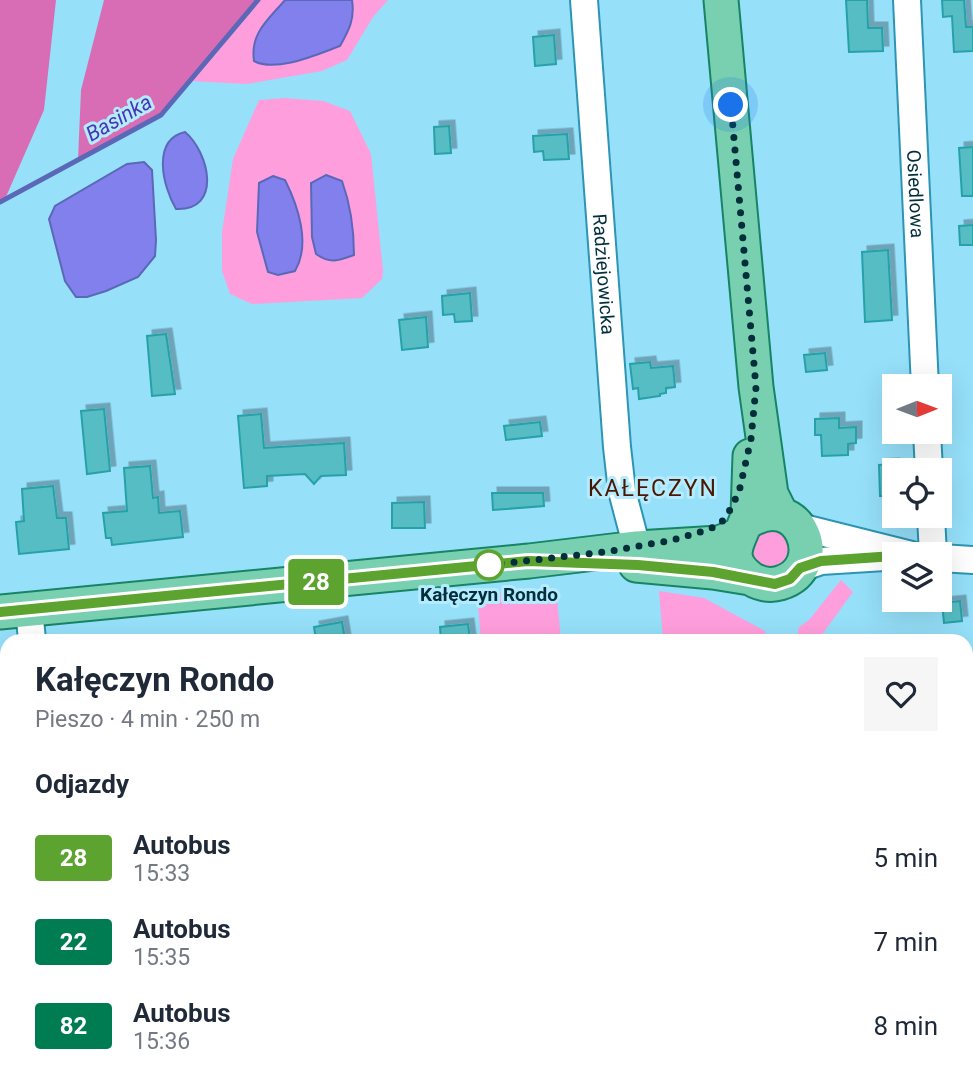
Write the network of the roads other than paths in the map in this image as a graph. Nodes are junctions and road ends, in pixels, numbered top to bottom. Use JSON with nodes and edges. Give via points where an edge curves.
{"nodes":[{"id":1,"x":584,"y":0,"type":"edge"},
{"id":2,"x":721,"y":0,"type":"edge"},
{"id":3,"x":907,"y":0,"type":"edge"},
{"id":4,"x":924,"y":374,"type":"edge"},
{"id":5,"x":756,"y":387,"type":"junction"},
{"id":6,"x":751,"y":439,"type":"junction"},
{"id":7,"x":791,"y":521,"type":"junction"},
{"id":8,"x":742,"y":529,"type":"junction"},
{"id":9,"x":882,"y":547,"type":"edge"},
{"id":10,"x":637,"y":548,"type":"junction"},
{"id":11,"x":882,"y":557,"type":"edge"},
{"id":12,"x":952,"y":559,"type":"edge"},
{"id":13,"x":973,"y":560,"type":"edge"},
{"id":14,"x":528,"y":561,"type":"junction"},
{"id":15,"x":800,"y":568,"type":"junction"},
{"id":16,"x":750,"y":578,"type":"junction"},
{"id":17,"x":20,"y":621,"type":"edge"}],
"edges":[{"from":1,"to":10,"type":"street","name":"Radziejowicka","via":[[617,447],[622,491]]},
{"from":2,"to":5,"type":"main road"},
{"from":3,"to":4,"type":"street","name":"Osiedlowa"},
{"from":5,"to":6,"type":"main road"},
{"from":5,"to":7,"type":"main road","via":[[771,494]]},
{"from":6,"to":8,"type":"main road"},
{"from":6,"to":10,"type":"main road","via":[[739,492],[721,523],[700,534]]},
{"from":7,"to":8,"type":"main road","via":[[769,513],[756,516]]},
{"from":7,"to":9,"type":"street"},
{"from":7,"to":15,"type":"main road","via":[[807,548]]},
{"from":8,"to":10,"type":"main road","via":[[719,543]]},
{"from":8,"to":16,"type":"main road","via":[[735,547],[742,570]]},
{"from":10,"to":14,"type":"main road"},
{"from":11,"to":15,"type":"street","via":[[821,561]]},
{"from":12,"to":13,"type":"street"},
{"from":14,"to":16,"type":"main road","via":[[638,565]]},
{"from":14,"to":17,"type":"main road"},
{"from":15,"to":16,"type":"main road","via":[[790,579],[775,584]]}]}
